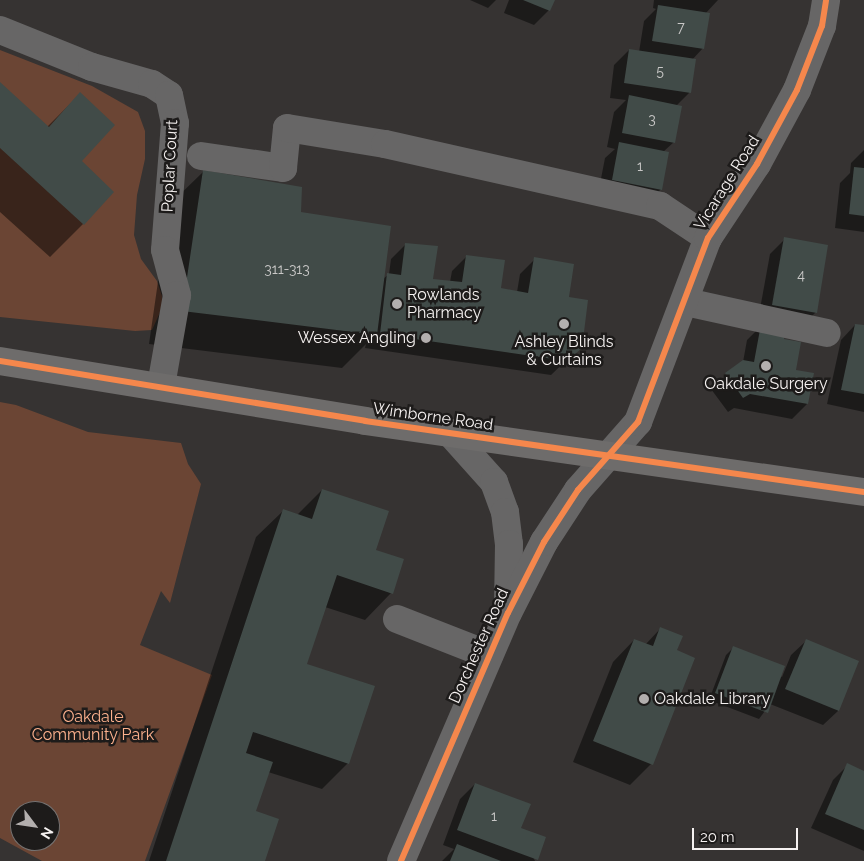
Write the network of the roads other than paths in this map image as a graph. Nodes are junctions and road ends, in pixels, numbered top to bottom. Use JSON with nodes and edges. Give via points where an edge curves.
{"nodes":[{"id":1,"x":826,"y":0,"type":"edge"},
{"id":2,"x":0,"y":30,"type":"edge"},
{"id":3,"x":201,"y":156,"type":"dead end"},
{"id":4,"x":708,"y":238,"type":"junction"},
{"id":5,"x":686,"y":302,"type":"junction"},
{"id":6,"x":827,"y":333,"type":"dead end"},
{"id":7,"x":0,"y":362,"type":"edge"},
{"id":8,"x":161,"y":386,"type":"junction"},
{"id":9,"x":450,"y":433,"type":"junction"},
{"id":10,"x":608,"y":458,"type":"junction"},
{"id":11,"x":864,"y":492,"type":"edge"},
{"id":12,"x":508,"y":613,"type":"junction"},
{"id":13,"x":397,"y":620,"type":"dead end"},
{"id":14,"x":489,"y":655,"type":"junction"},
{"id":15,"x":402,"y":861,"type":"edge"}],
"edges":[{"from":1,"to":4,"type":"street","name":"Vicarage Road","via":[[822,26],[797,90],[757,164]]},
{"from":2,"to":8,"type":"street","name":"Poplar Court","via":[[92,67],[152,84],[169,95],[175,123],[165,250],[177,295]]},
{"from":3,"to":4,"type":"street","via":[[283,168],[287,128],[385,144],[660,206]]},
{"from":4,"to":5,"type":"street","name":"Vicarage Road"},
{"from":5,"to":6,"type":"street"},
{"from":5,"to":10,"type":"street","name":"Vicarage Road","via":[[638,422]]},
{"from":7,"to":8,"type":"highway","name":"Wimborne Road"},
{"from":8,"to":9,"type":"highway","name":"Wimborne Road"},
{"from":9,"to":10,"type":"highway","name":"Wimborne Road"},
{"from":9,"to":12,"type":"street","via":[[494,482],[505,512],[509,544]]},
{"from":10,"to":11,"type":"highway","name":"Wimborne Road"},
{"from":10,"to":12,"type":"street","name":"Dorchester Road","via":[[578,490],[544,542]]},
{"from":12,"to":14,"type":"street","name":"Dorchester Road"},
{"from":13,"to":14,"type":"street"},
{"from":14,"to":15,"type":"street","name":"Dorchester Road"}]}
